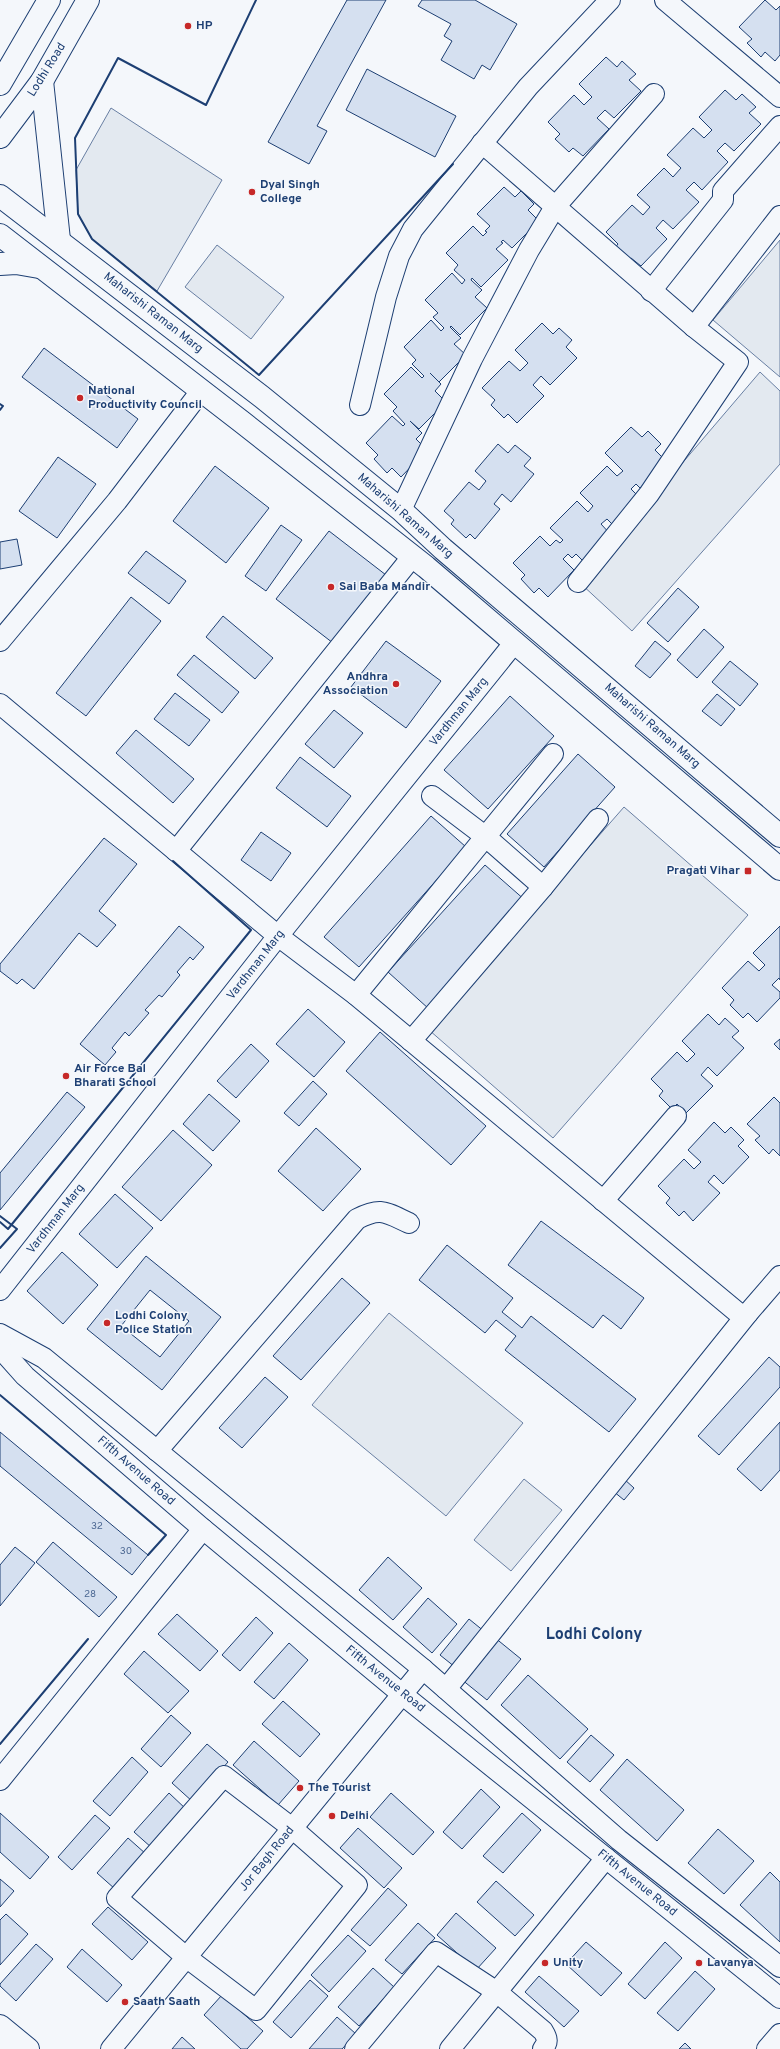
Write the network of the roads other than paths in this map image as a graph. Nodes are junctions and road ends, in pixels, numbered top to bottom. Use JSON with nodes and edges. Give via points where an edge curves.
{"nodes":[{"id":1,"x":49,"y":0,"type":"edge"},
{"id":2,"x":88,"y":0,"type":"edge"},
{"id":3,"x":610,"y":0,"type":"edge"},
{"id":4,"x":664,"y":0,"type":"edge"},
{"id":5,"x":42,"y":81,"type":"junction"},
{"id":6,"x":0,"y":84,"type":"edge"},
{"id":7,"x":654,"y":94,"type":"dead end"},
{"id":8,"x":780,"y":97,"type":"edge"},
{"id":9,"x":780,"y":126,"type":"edge"},
{"id":10,"x":0,"y":137,"type":"edge"},
{"id":11,"x":482,"y":143,"type":"junction"},
{"id":12,"x":0,"y":196,"type":"edge"},
{"id":13,"x":555,"y":207,"type":"junction"},
{"id":14,"x":780,"y":216,"type":"edge"},
{"id":15,"x":0,"y":235,"type":"edge"},
{"id":16,"x":59,"y":240,"type":"junction"},
{"id":17,"x":0,"y":264,"type":"edge"},
{"id":18,"x":41,"y":267,"type":"junction"},
{"id":19,"x":652,"y":291,"type":"junction"},
{"id":20,"x":694,"y":327,"type":"junction"},
{"id":21,"x":201,"y":391,"type":"junction"},
{"id":22,"x":360,"y":405,"type":"dead end"},
{"id":23,"x":401,"y":510,"type":"junction"},
{"id":24,"x":412,"y":557,"type":"junction"},
{"id":25,"x":578,"y":582,"type":"dead end"},
{"id":26,"x":0,"y":641,"type":"edge"},
{"id":27,"x":515,"y":642,"type":"junction"},
{"id":28,"x":0,"y":704,"type":"edge"},
{"id":29,"x":554,"y":754,"type":"dead end"},
{"id":30,"x":432,"y":796,"type":"dead end"},
{"id":31,"x":598,"y":819,"type":"dead end"},
{"id":32,"x":780,"y":836,"type":"edge"},
{"id":33,"x":486,"y":837,"type":"junction"},
{"id":34,"x":176,"y":851,"type":"junction"},
{"id":35,"x":780,"y":869,"type":"edge"},
{"id":36,"x":543,"y":887,"type":"junction"},
{"id":37,"x":278,"y":936,"type":"junction"},
{"id":38,"x":356,"y":995,"type":"junction"},
{"id":39,"x":411,"y":1041,"type":"junction"},
{"id":40,"x":676,"y":1116,"type":"dead end"},
{"id":41,"x":603,"y":1201,"type":"junction"},
{"id":42,"x":409,"y":1223,"type":"dead end"},
{"id":43,"x":780,"y":1276,"type":"edge"},
{"id":44,"x":0,"y":1290,"type":"edge"},
{"id":45,"x":748,"y":1313,"type":"junction"},
{"id":46,"x":0,"y":1334,"type":"edge"},
{"id":47,"x":0,"y":1348,"type":"edge"},
{"id":48,"x":158,"y":1452,"type":"junction"},
{"id":49,"x":204,"y":1529,"type":"junction"},
{"id":50,"x":423,"y":1669,"type":"junction"},
{"id":51,"x":446,"y":1689,"type":"junction"},
{"id":52,"x":403,"y":1695,"type":"junction"},
{"id":53,"x":0,"y":1780,"type":"edge"},
{"id":54,"x":292,"y":1828,"type":"junction"},
{"id":55,"x":606,"y":1858,"type":"junction"},
{"id":56,"x":186,"y":1957,"type":"junction"},
{"id":57,"x":780,"y":1967,"type":"edge"},
{"id":58,"x":497,"y":1992,"type":"junction"},
{"id":59,"x":780,"y":1998,"type":"edge"},
{"id":60,"x":0,"y":2026,"type":"edge"},
{"id":61,"x":780,"y":2034,"type":"edge"},
{"id":62,"x":28,"y":2049,"type":"edge"},
{"id":63,"x":111,"y":2049,"type":"edge"},
{"id":64,"x":355,"y":2049,"type":"edge"},
{"id":65,"x":450,"y":2049,"type":"edge"},
{"id":66,"x":542,"y":2049,"type":"edge"},
{"id":67,"x":767,"y":2049,"type":"edge"}],
"edges":[{"from":1,"to":6,"type":"main road"},
{"from":2,"to":5,"type":"main road","name":"Lodhi Road"},
{"from":3,"to":11,"type":"street","via":[[528,87]]},
{"from":4,"to":8,"type":"street"},
{"from":5,"to":10,"type":"main road","name":"Lodhi Road"},
{"from":5,"to":16,"type":"main road"},
{"from":7,"to":13,"type":"street"},
{"from":9,"to":19,"type":"street","via":[[723,191],[723,200]]},
{"from":11,"to":13,"type":"street"},
{"from":11,"to":22,"type":"street","via":[[413,228],[401,251],[386,297]]},
{"from":12,"to":16,"type":"main road","name":"Maharishi Raman Marg"},
{"from":13,"to":19,"type":"street"},
{"from":13,"to":23,"type":"street","via":[[529,250],[476,353]]},
{"from":14,"to":20,"type":"street"},
{"from":15,"to":18,"type":"main road","name":"Maharishi Raman Marg"},
{"from":16,"to":23,"type":"main road","name":"Maharishi Raman Marg","via":[[262,397]]},
{"from":17,"to":18,"type":"main road","via":[[16,263]]},
{"from":18,"to":21,"type":"main road","name":"Maharishi Raman Marg"},
{"from":19,"to":20,"type":"street"},
{"from":20,"to":25,"type":"street","via":[[735,359],[738,362],[737,366],[649,494]]},
{"from":21,"to":24,"type":"main road","name":"Maharishi Raman Marg"},
{"from":21,"to":26,"type":"street","via":[[117,501]]},
{"from":23,"to":32,"type":"main road","name":"Maharishi Raman Marg","via":[[443,549]]},
{"from":24,"to":27,"type":"main road","name":"Maharishi Raman Marg"},
{"from":24,"to":34,"type":"street"},
{"from":27,"to":35,"type":"main road","name":"Maharishi Raman Marg"},
{"from":27,"to":37,"type":"street","name":"Vardhman Marg"},
{"from":28,"to":34,"type":"street"},
{"from":29,"to":33,"type":"street"},
{"from":30,"to":33,"type":"street"},
{"from":31,"to":36,"type":"street"},
{"from":33,"to":36,"type":"street"},
{"from":33,"to":38,"type":"street"},
{"from":34,"to":37,"type":"street"},
{"from":36,"to":39,"type":"street"},
{"from":37,"to":38,"type":"street"},
{"from":37,"to":44,"type":"street","name":"Vardhman Marg"},
{"from":38,"to":39,"type":"street"},
{"from":39,"to":41,"type":"street"},
{"from":40,"to":41,"type":"street"},
{"from":41,"to":45,"type":"street","via":[[737,1312],[742,1315]]},
{"from":42,"to":48,"type":"street","via":[[382,1211],[369,1213],[356,1220]]},
{"from":43,"to":45,"type":"street"},
{"from":45,"to":51,"type":"street"},
{"from":46,"to":48,"type":"street","name":"Fifth Avenue Road","via":[[44,1358]]},
{"from":47,"to":49,"type":"street","name":"Fifth Avenue Road","via":[[25,1376]]},
{"from":48,"to":50,"type":"street","name":"Fifth Avenue Road"},
{"from":49,"to":52,"type":"street","name":"Fifth Avenue Road"},
{"from":49,"to":53,"type":"street"},
{"from":50,"to":51,"type":"street","name":"Fifth Avenue Road"},
{"from":50,"to":52,"type":"street","name":"Jor Bagh Road"},
{"from":51,"to":57,"type":"street","name":"Fifth Avenue Road","via":[[619,1840]]},
{"from":52,"to":54,"type":"street","name":"Jor Bagh Road"},
{"from":52,"to":55,"type":"street","name":"Fifth Avenue Road"},
{"from":54,"to":56,"type":"street","name":"Jor Bagh Road"},
{"from":54,"to":56,"type":"street","via":[[357,1885],[256,2010]]},
{"from":54,"to":56,"type":"street","via":[[224,1776],[117,1898]]},
{"from":55,"to":58,"type":"street"},
{"from":55,"to":59,"type":"street","name":"Fifth Avenue Road"},
{"from":56,"to":63,"type":"street","name":"Jor Bagh Road"},
{"from":58,"to":64,"type":"street","via":[[436,1952]]},
{"from":58,"to":65,"type":"street"},
{"from":58,"to":66,"type":"street","via":[[543,2031],[548,2038]]},
{"from":60,"to":62,"type":"main road"},
{"from":61,"to":67,"type":"street"}]}
